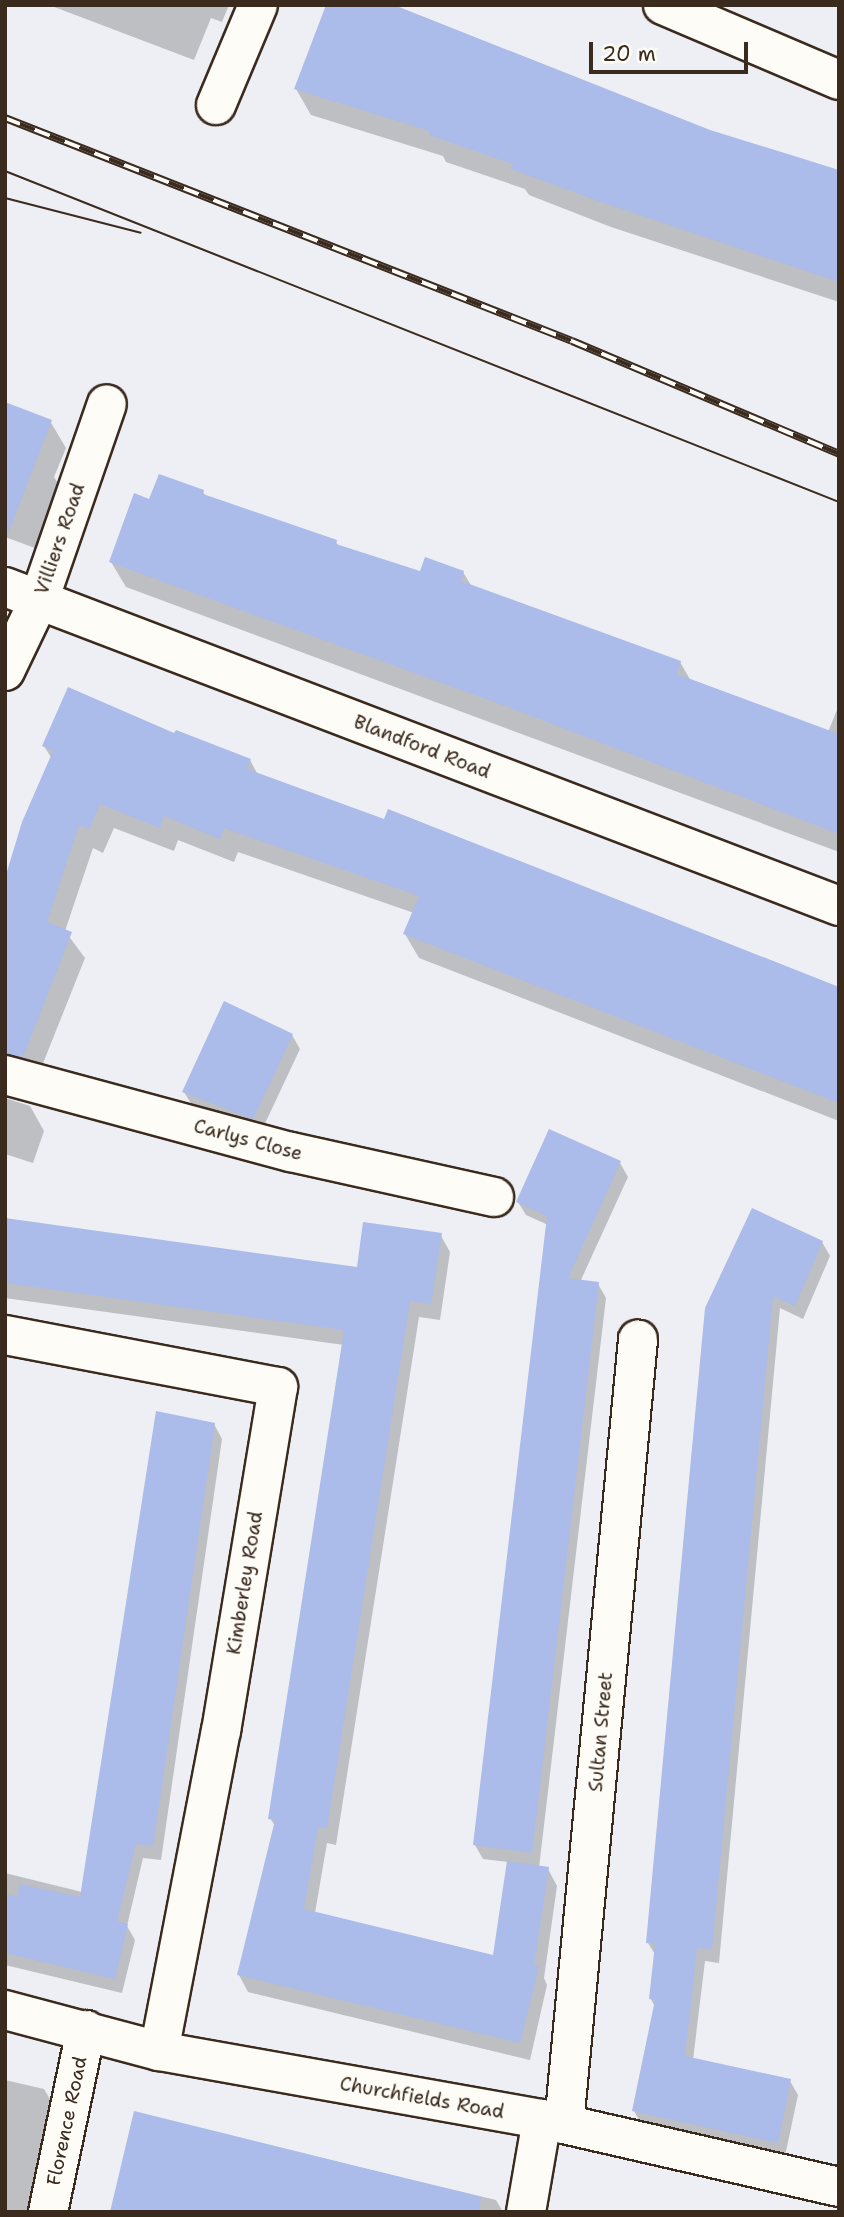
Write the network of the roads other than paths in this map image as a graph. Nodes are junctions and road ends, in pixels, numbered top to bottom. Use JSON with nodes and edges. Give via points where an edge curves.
{"nodes":[{"id":1,"x":258,"y":5,"type":"edge"},
{"id":2,"x":663,"y":5,"type":"edge"},
{"id":3,"x":839,"y":80,"type":"edge"},
{"id":4,"x":216,"y":105,"type":"dead end"},
{"id":5,"x":107,"y":404,"type":"dead end"},
{"id":6,"x":22,"y":594,"type":"edge"},
{"id":7,"x":5,"y":671,"type":"edge"},
{"id":8,"x":839,"y":906,"type":"edge"},
{"id":9,"x":5,"y":1075,"type":"edge"},
{"id":10,"x":494,"y":1197,"type":"dead end"},
{"id":11,"x":5,"y":1335,"type":"edge"},
{"id":12,"x":638,"y":1339,"type":"dead end"},
{"id":13,"x":5,"y":2010,"type":"edge"},
{"id":14,"x":86,"y":2030,"type":"junction"},
{"id":15,"x":159,"y":2051,"type":"junction"},
{"id":16,"x":553,"y":2122,"type":"junction"},
{"id":17,"x":839,"y":2187,"type":"edge"},
{"id":18,"x":48,"y":2212,"type":"edge"},
{"id":19,"x":526,"y":2212,"type":"edge"}],
"edges":[{"from":1,"to":4,"type":"street"},
{"from":2,"to":3,"type":"street"},
{"from":5,"to":6,"type":"street","name":"Villiers Road"},
{"from":6,"to":7,"type":"street","name":"Villiers Road"},
{"from":6,"to":8,"type":"street","name":"Blandford Road"},
{"from":9,"to":10,"type":"street","name":"Carlys Close","via":[[291,1152]]},
{"from":11,"to":15,"type":"street","name":"Kimberley Road","via":[[278,1387],[221,1730]]},
{"from":12,"to":16,"type":"street","name":"Sultan Street"},
{"from":13,"to":14,"type":"street","name":"Churchfields Road"},
{"from":14,"to":15,"type":"street","name":"Churchfields Road"},
{"from":14,"to":18,"type":"street","name":"Florence Road"},
{"from":15,"to":16,"type":"street","name":"Churchfields Road"},
{"from":16,"to":17,"type":"street","name":"Churchfields Road"},
{"from":16,"to":19,"type":"street","name":"Sultan Street"}]}
